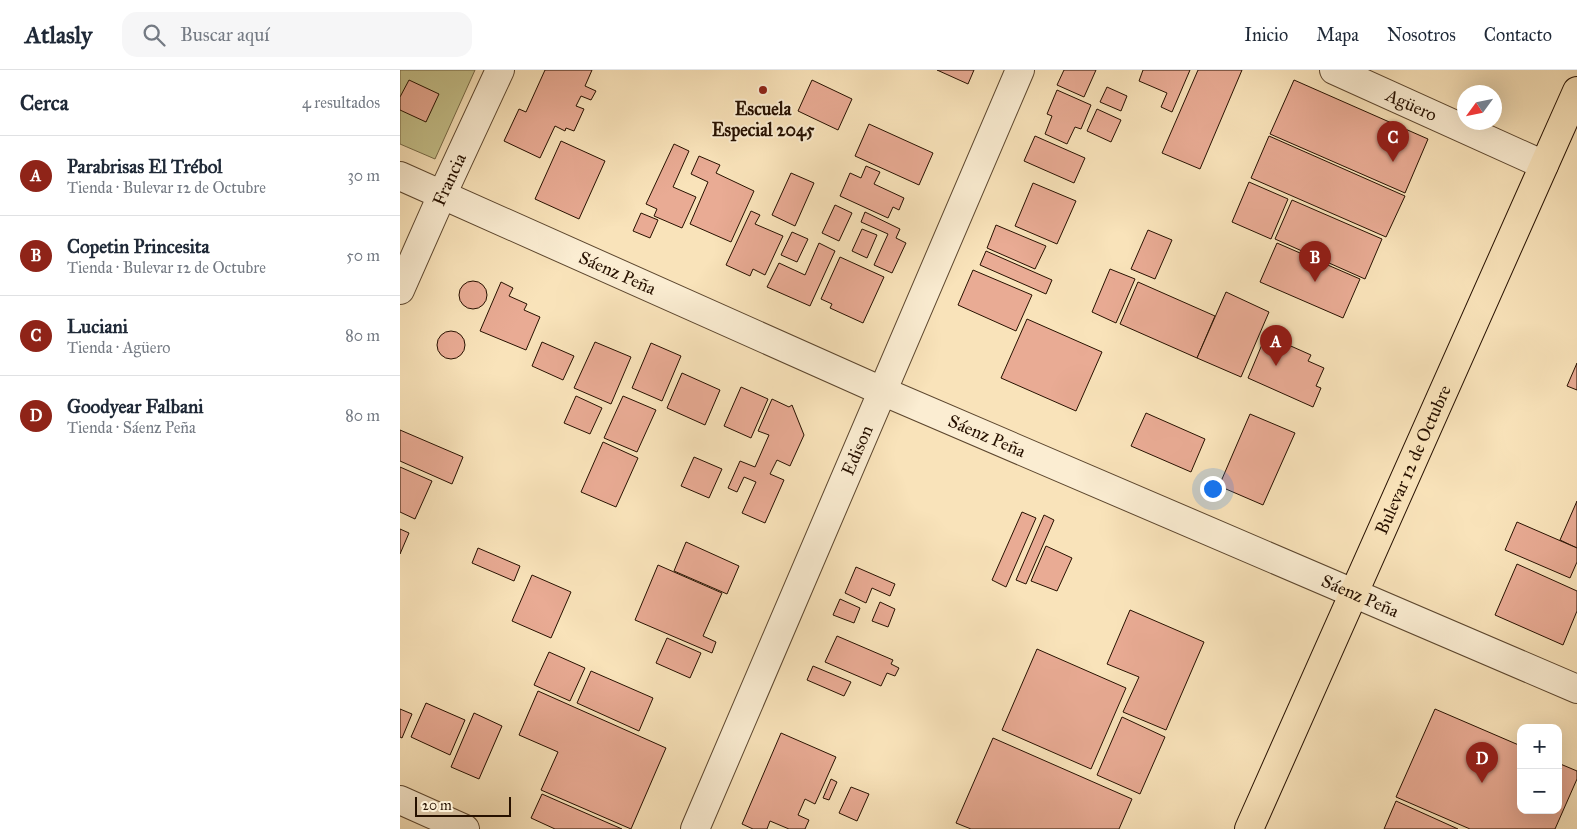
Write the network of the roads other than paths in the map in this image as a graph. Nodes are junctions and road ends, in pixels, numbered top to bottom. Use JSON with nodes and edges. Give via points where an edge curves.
{"nodes":[{"id":1,"x":500,"y":70,"type":"edge"},
{"id":2,"x":1020,"y":70,"type":"edge"},
{"id":3,"x":1334,"y":70,"type":"edge"},
{"id":4,"x":1577,"y":91,"type":"edge"},
{"id":5,"x":1544,"y":165,"type":"junction"},
{"id":6,"x":400,"y":176,"type":"edge"},
{"id":7,"x":442,"y":195,"type":"junction"},
{"id":8,"x":400,"y":290,"type":"edge"},
{"id":9,"x":882,"y":391,"type":"junction"},
{"id":10,"x":1354,"y":593,"type":"junction"},
{"id":11,"x":1577,"y":689,"type":"edge"},
{"id":12,"x":400,"y":800,"type":"edge"},
{"id":13,"x":465,"y":829,"type":"edge"},
{"id":14,"x":695,"y":829,"type":"edge"},
{"id":15,"x":1249,"y":829,"type":"edge"}],
"edges":[{"from":1,"to":7,"type":"street","name":"Francia"},
{"from":2,"to":9,"type":"street","name":"Edison"},
{"from":3,"to":5,"type":"street","name":"Agüero"},
{"from":4,"to":5,"type":"highway","name":"Bulevar 12 de Octubre"},
{"from":5,"to":10,"type":"highway","name":"Bulevar 12 de Octubre"},
{"from":6,"to":7,"type":"street","name":"Sáenz Peña"},
{"from":7,"to":8,"type":"street","name":"Francia"},
{"from":7,"to":9,"type":"street","name":"Sáenz Peña"},
{"from":9,"to":10,"type":"street","name":"Sáenz Peña"},
{"from":9,"to":14,"type":"street","name":"Edison"},
{"from":10,"to":11,"type":"street","name":"Sáenz Peña"},
{"from":10,"to":15,"type":"highway","name":"Bulevar 12 de Octubre"},
{"from":12,"to":13,"type":"street"}]}
